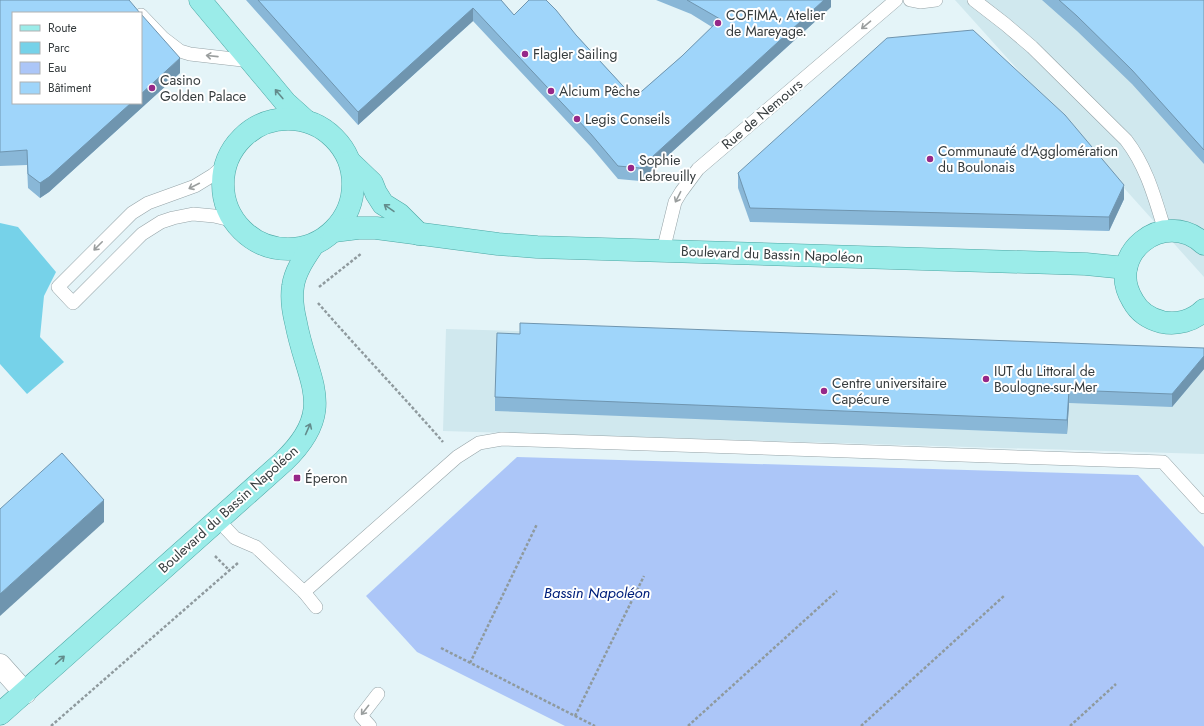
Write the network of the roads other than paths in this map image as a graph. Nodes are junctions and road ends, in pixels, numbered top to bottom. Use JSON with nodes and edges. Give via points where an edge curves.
{"nodes":[{"id":1,"x":200,"y":0,"type":"edge"},
{"id":2,"x":896,"y":0,"type":"edge"},
{"id":3,"x":910,"y":0,"type":"edge"},
{"id":4,"x":936,"y":0,"type":"edge"},
{"id":5,"x":974,"y":0,"type":"edge"},
{"id":6,"x":142,"y":16,"type":"edge"},
{"id":7,"x":251,"y":61,"type":"junction"},
{"id":8,"x":306,"y":121,"type":"junction"},
{"id":9,"x":350,"y":162,"type":"junction"},
{"id":10,"x":226,"y":164,"type":"junction"},
{"id":11,"x":126,"y":219,"type":"junction"},
{"id":12,"x":235,"y":221,"type":"junction"},
{"id":13,"x":334,"y":231,"type":"junction"},
{"id":14,"x":1165,"y":231,"type":"junction"},
{"id":15,"x":142,"y":234,"type":"junction"},
{"id":16,"x":418,"y":234,"type":"junction"},
{"id":17,"x":1204,"y":244,"type":"edge"},
{"id":18,"x":313,"y":245,"type":"junction"},
{"id":19,"x":663,"y":251,"type":"junction"},
{"id":20,"x":1126,"y":268,"type":"junction"},
{"id":21,"x":1204,"y":310,"type":"edge"},
{"id":22,"x":1204,"y":507,"type":"edge"},
{"id":23,"x":218,"y":520,"type":"junction"},
{"id":24,"x":304,"y":592,"type":"junction"},
{"id":25,"x":316,"y":607,"type":"dead end"},
{"id":26,"x":0,"y":665,"type":"edge"},
{"id":27,"x":25,"y":692,"type":"junction"},
{"id":28,"x":378,"y":694,"type":"dead end"},
{"id":29,"x":0,"y":714,"type":"edge"},
{"id":30,"x":370,"y":726,"type":"edge"}],
"edges":[{"from":1,"to":7,"type":"main road"},
{"from":2,"to":19,"type":"lane","name":"Rue de Nemours","one_way":true,"via":[[698,169],[675,202]]},
{"from":3,"to":4,"type":"lane"},
{"from":5,"to":14,"type":"lane","via":[[1028,44],[1126,140],[1145,170]]},
{"from":7,"to":6,"type":"lane","one_way":true,"via":[[180,51]]},
{"from":8,"to":7,"type":"main road","one_way":true,"via":[[286,103]]},
{"from":8,"to":9,"type":"main road","via":[[323,128],[333,136]]},
{"from":8,"to":10,"type":"main road","via":[[278,119],[258,126],[236,145]]},
{"from":9,"to":13,"type":"main road","via":[[354,181],[352,199],[345,217]]},
{"from":16,"to":9,"type":"main road","one_way":true,"via":[[399,214],[383,204],[372,183]]},
{"from":10,"to":11,"type":"lane","one_way":true,"via":[[195,186],[148,203]]},
{"from":10,"to":12,"type":"main road","via":[[223,190]]},
{"from":11,"to":15,"type":"lane"},
{"from":11,"to":15,"type":"lane","one_way":true,"via":[[58,287],[73,302]]},
{"from":12,"to":15,"type":"lane","via":[[204,215],[184,216],[161,222]]},
{"from":12,"to":18,"type":"main road","via":[[243,232],[254,240],[273,248],[293,249]]},
{"from":13,"to":16,"type":"main road","name":"Boulevard du Bassin Napoléon","via":[[376,228]]},
{"from":13,"to":18,"type":"main road"},
{"from":14,"to":17,"type":"main road","via":[[1190,234]]},
{"from":14,"to":20,"type":"main road","via":[[1144,240],[1132,252]]},
{"from":16,"to":19,"type":"main road","name":"Boulevard du Bassin Napoléon","via":[[498,244]]},
{"from":23,"to":18,"type":"main road","name":"Boulevard du Bassin Napoléon","one_way":true,"via":[[295,450],[311,423],[315,407],[315,390],[299,339],[293,305],[293,287],[300,266]]},
{"from":19,"to":20,"type":"main road","name":"Boulevard du Bassin Napoléon","via":[[1078,264]]},
{"from":20,"to":21,"type":"main road","via":[[1126,281],[1131,299],[1148,317],[1166,323],[1179,322],[1191,319]]},
{"from":22,"to":24,"type":"lane","via":[[1163,462],[502,439],[479,443],[457,457]]},
{"from":23,"to":24,"type":"lane","via":[[235,538],[256,547]]},
{"from":27,"to":23,"type":"main road","name":"Boulevard du Bassin Napoléon","one_way":true},
{"from":24,"to":25,"type":"lane"},
{"from":26,"to":27,"type":"street"},
{"from":27,"to":29,"type":"main road","name":"Boulevard du Bassin Napoléon"},
{"from":28,"to":30,"type":"lane","one_way":true,"via":[[361,716]]}]}
